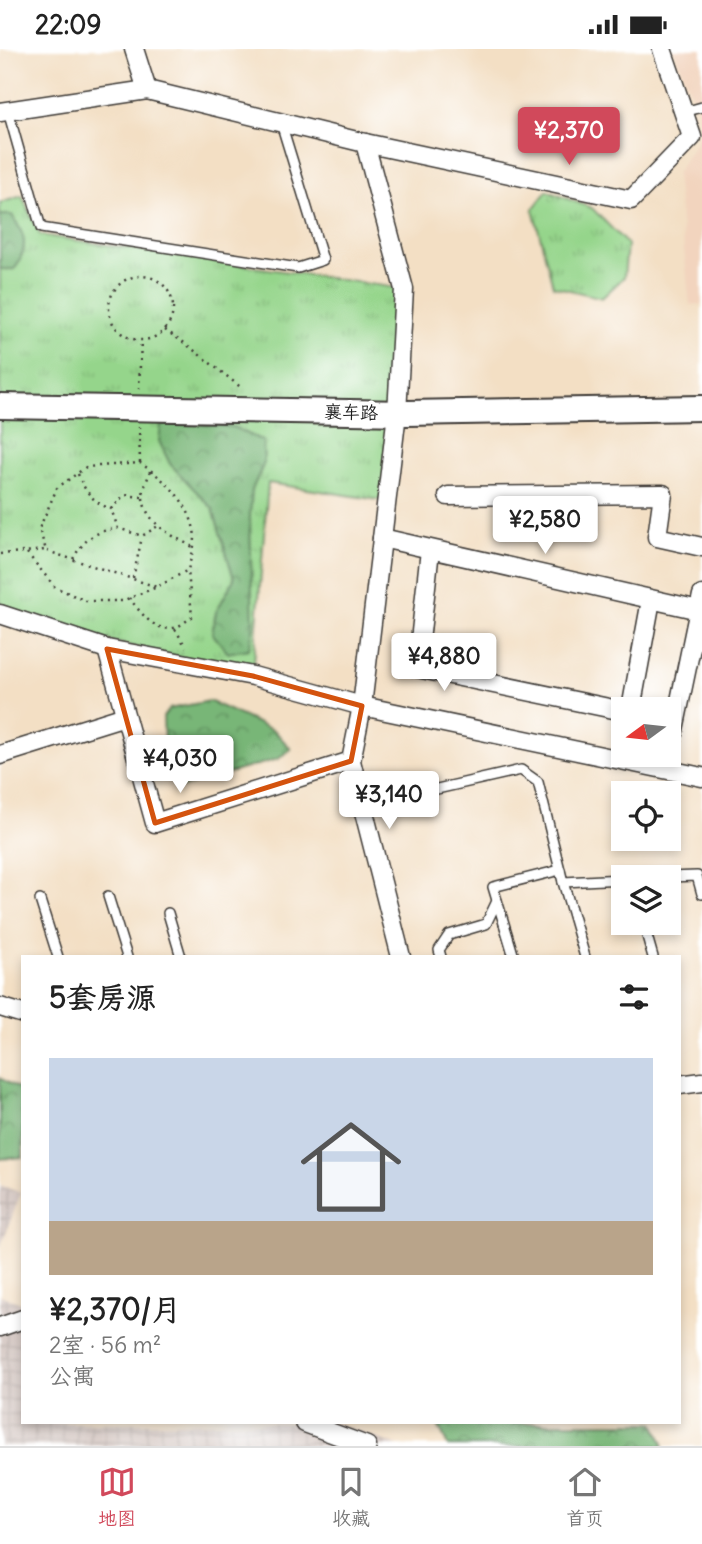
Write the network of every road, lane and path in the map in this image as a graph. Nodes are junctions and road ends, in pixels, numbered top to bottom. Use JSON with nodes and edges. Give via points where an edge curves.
{"nodes":[{"id":1,"x":134,"y":49,"type":"edge"},
{"id":2,"x":662,"y":49,"type":"edge"},
{"id":3,"x":147,"y":90,"type":"junction"},
{"id":4,"x":702,"y":107,"type":"edge"},
{"id":5,"x":684,"y":111,"type":"junction"},
{"id":6,"x":4,"y":112,"type":"edge"},
{"id":7,"x":281,"y":123,"type":"junction"},
{"id":8,"x":365,"y":143,"type":"junction"},
{"id":9,"x":165,"y":330,"type":"junction"},
{"id":10,"x":141,"y":340,"type":"junction"},
{"id":11,"x":0,"y":406,"type":"edge"},
{"id":12,"x":139,"y":408,"type":"junction"},
{"id":13,"x":702,"y":408,"type":"edge"},
{"id":14,"x":271,"y":411,"type":"junction"},
{"id":15,"x":397,"y":413,"type":"junction"},
{"id":16,"x":140,"y":463,"type":"junction"},
{"id":17,"x":151,"y":470,"type":"junction"},
{"id":18,"x":78,"y":474,"type":"junction"},
{"id":19,"x":447,"y":496,"type":"dead end"},
{"id":20,"x":142,"y":497,"type":"junction"},
{"id":21,"x":111,"y":509,"type":"junction"},
{"id":22,"x":158,"y":526,"type":"junction"},
{"id":23,"x":118,"y":528,"type":"junction"},
{"id":24,"x":142,"y":536,"type":"junction"},
{"id":25,"x":382,"y":538,"type":"junction"},
{"id":26,"x":193,"y":547,"type":"junction"},
{"id":27,"x":702,"y":547,"type":"edge"},
{"id":28,"x":46,"y":550,"type":"junction"},
{"id":29,"x":430,"y":550,"type":"junction"},
{"id":30,"x":27,"y":553,"type":"junction"},
{"id":31,"x":0,"y":554,"type":"edge"},
{"id":32,"x":73,"y":559,"type":"junction"},
{"id":33,"x":188,"y":570,"type":"junction"},
{"id":34,"x":133,"y":578,"type":"junction"},
{"id":35,"x":157,"y":587,"type":"junction"},
{"id":36,"x":129,"y":598,"type":"junction"},
{"id":37,"x":651,"y":600,"type":"junction"},
{"id":38,"x":700,"y":602,"type":"edge"},
{"id":39,"x":0,"y":614,"type":"edge"},
{"id":40,"x":107,"y":649,"type":"junction"},
{"id":41,"x":633,"y":697,"type":"edge"},
{"id":42,"x":362,"y":706,"type":"junction"},
{"id":43,"x":611,"y":708,"type":"edge"},
{"id":44,"x":125,"y":716,"type":"junction"},
{"id":45,"x":0,"y":755,"type":"edge"},
{"id":46,"x":351,"y":761,"type":"junction"},
{"id":47,"x":666,"y":768,"type":"junction"},
{"id":48,"x":702,"y":777,"type":"edge"},
{"id":49,"x":362,"y":806,"type":"junction"},
{"id":50,"x":560,"y":870,"type":"junction"},
{"id":51,"x":681,"y":877,"type":"edge"},
{"id":52,"x":611,"y":880,"type":"edge"},
{"id":53,"x":563,"y":882,"type":"junction"},
{"id":54,"x":702,"y":894,"type":"edge"},
{"id":55,"x":108,"y":896,"type":"dead end"},
{"id":56,"x":40,"y":900,"type":"dead end"},
{"id":57,"x":497,"y":901,"type":"junction"},
{"id":58,"x":168,"y":913,"type":"dead end"},
{"id":59,"x":647,"y":935,"type":"edge"},
{"id":60,"x":57,"y":955,"type":"edge"},
{"id":61,"x":126,"y":955,"type":"edge"},
{"id":62,"x":180,"y":955,"type":"edge"},
{"id":63,"x":400,"y":955,"type":"edge"},
{"id":64,"x":440,"y":955,"type":"edge"},
{"id":65,"x":513,"y":955,"type":"edge"},
{"id":66,"x":583,"y":955,"type":"edge"},
{"id":67,"x":652,"y":955,"type":"edge"},
{"id":68,"x":0,"y":1007,"type":"edge"},
{"id":69,"x":21,"y":1013,"type":"edge"},
{"id":70,"x":702,"y":1082,"type":"edge"},
{"id":71,"x":681,"y":1085,"type":"edge"},
{"id":72,"x":21,"y":1320,"type":"edge"},
{"id":73,"x":0,"y":1327,"type":"edge"},
{"id":74,"x":308,"y":1424,"type":"edge"},
{"id":75,"x":348,"y":1436,"type":"edge"},
{"id":76,"x":366,"y":1446,"type":"edge"}],
"edges":[{"from":1,"to":3,"type":"street"},
{"from":2,"to":5,"type":"street"},
{"from":3,"to":6,"type":"street"},
{"from":3,"to":7,"type":"street"},
{"from":4,"to":5,"type":"lane"},
{"from":5,"to":8,"type":"street","via":[[692,137],[631,200]]},
{"from":6,"to":7,"type":"lane","via":[[41,228],[298,268],[323,260]]},
{"from":7,"to":8,"type":"street"},
{"from":8,"to":15,"type":"street","via":[[404,289]]},
{"from":9,"to":10,"type":"path"},
{"from":9,"to":10,"type":"path","via":[[173,310],[167,289],[150,277],[128,278],[113,293],[110,314],[121,333]]},
{"from":9,"to":14,"type":"path"},
{"from":10,"to":12,"type":"path"},
{"from":11,"to":12,"type":"street","name":"襄车路"},
{"from":12,"to":14,"type":"street","name":"襄车路"},
{"from":12,"to":16,"type":"path"},
{"from":13,"to":15,"type":"street","name":"襄车路"},
{"from":14,"to":15,"type":"street","name":"襄车路"},
{"from":15,"to":25,"type":"street"},
{"from":16,"to":17,"type":"path"},
{"from":16,"to":18,"type":"path","via":[[86,467]]},
{"from":17,"to":20,"type":"path"},
{"from":17,"to":26,"type":"path","via":[[187,508]]},
{"from":18,"to":21,"type":"path","via":[[84,491]]},
{"from":18,"to":28,"type":"path","via":[[57,488],[39,529]]},
{"from":19,"to":27,"type":"street","via":[[663,494],[657,537]]},
{"from":20,"to":21,"type":"path","via":[[125,495]]},
{"from":20,"to":22,"type":"path","via":[[150,519]]},
{"from":21,"to":23,"type":"path"},
{"from":22,"to":24,"type":"path"},
{"from":22,"to":26,"type":"path"},
{"from":23,"to":24,"type":"path"},
{"from":23,"to":32,"type":"path","via":[[83,541]]},
{"from":24,"to":34,"type":"path"},
{"from":25,"to":29,"type":"street"},
{"from":25,"to":42,"type":"street"},
{"from":26,"to":33,"type":"path"},
{"from":28,"to":30,"type":"path"},
{"from":28,"to":32,"type":"path"},
{"from":29,"to":37,"type":"street"},
{"from":29,"to":43,"type":"street","via":[[417,668]]},
{"from":30,"to":31,"type":"path"},
{"from":30,"to":36,"type":"path","via":[[55,587],[86,601]]},
{"from":32,"to":34,"type":"path"},
{"from":33,"to":35,"type":"path"},
{"from":33,"to":36,"type":"path","via":[[192,617],[175,628],[146,619]]},
{"from":34,"to":35,"type":"path"},
{"from":35,"to":36,"type":"path"},
{"from":37,"to":38,"type":"street"},
{"from":37,"to":41,"type":"street"},
{"from":38,"to":47,"type":"street"},
{"from":39,"to":40,"type":"street"},
{"from":40,"to":42,"type":"street","via":[[253,676]]},
{"from":40,"to":44,"type":"street"},
{"from":42,"to":46,"type":"street"},
{"from":42,"to":47,"type":"street"},
{"from":44,"to":45,"type":"street"},
{"from":44,"to":46,"type":"street","via":[[155,823]]},
{"from":46,"to":49,"type":"street"},
{"from":47,"to":48,"type":"street"},
{"from":49,"to":50,"type":"lane","via":[[522,770],[538,782]]},
{"from":49,"to":63,"type":"street"},
{"from":50,"to":53,"type":"lane"},
{"from":50,"to":57,"type":"lane","via":[[493,887]]},
{"from":51,"to":54,"type":"lane","via":[[697,876]]},
{"from":52,"to":53,"type":"lane"},
{"from":53,"to":66,"type":"lane"},
{"from":55,"to":61,"type":"lane"},
{"from":56,"to":60,"type":"lane"},
{"from":57,"to":64,"type":"lane","via":[[486,924],[449,935]]},
{"from":57,"to":65,"type":"lane"},
{"from":58,"to":62,"type":"lane"},
{"from":59,"to":67,"type":"lane"},
{"from":68,"to":69,"type":"street"},
{"from":70,"to":71,"type":"street"},
{"from":72,"to":73,"type":"street"},
{"from":74,"to":75,"type":"street"},
{"from":75,"to":76,"type":"street"}]}
